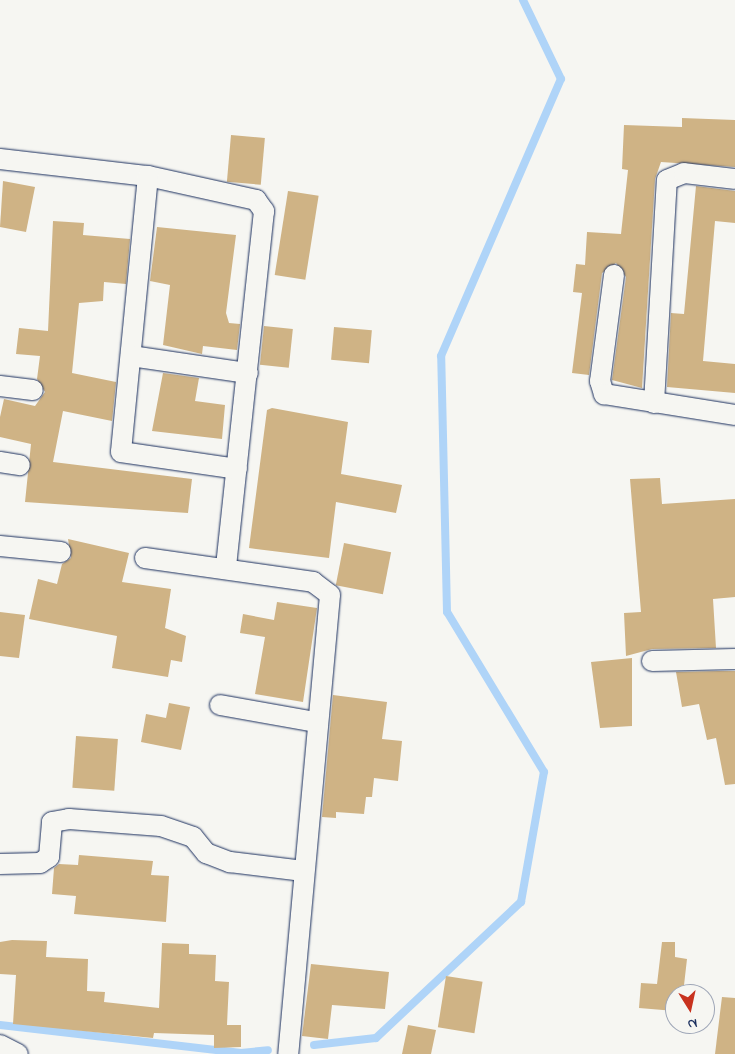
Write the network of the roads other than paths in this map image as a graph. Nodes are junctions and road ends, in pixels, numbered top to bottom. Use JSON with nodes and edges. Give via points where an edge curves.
{"nodes":[{"id":1,"x":0,"y":159,"type":"edge"},
{"id":2,"x":148,"y":176,"type":"junction"},
{"id":3,"x":735,"y":179,"type":"edge"},
{"id":4,"x":614,"y":275,"type":"dead end"},
{"id":5,"x":131,"y":356,"type":"junction"},
{"id":6,"x":248,"y":373,"type":"junction"},
{"id":7,"x":0,"y":386,"type":"edge"},
{"id":8,"x":34,"y":390,"type":"dead end"},
{"id":9,"x":654,"y":403,"type":"junction"},
{"id":10,"x":735,"y":415,"type":"edge"},
{"id":11,"x":237,"y":469,"type":"junction"},
{"id":12,"x":0,"y":546,"type":"edge"},
{"id":13,"x":61,"y":552,"type":"dead end"},
{"id":14,"x":145,"y":558,"type":"dead end"},
{"id":15,"x":226,"y":569,"type":"junction"},
{"id":16,"x":735,"y":659,"type":"edge"},
{"id":17,"x":652,"y":662,"type":"dead end"},
{"id":18,"x":220,"y":705,"type":"dead end"},
{"id":19,"x":315,"y":722,"type":"junction"},
{"id":20,"x":0,"y":864,"type":"edge"},
{"id":21,"x":303,"y":871,"type":"junction"},
{"id":22,"x":0,"y":1045,"type":"edge"},
{"id":23,"x":18,"y":1054,"type":"edge"},
{"id":24,"x":288,"y":1054,"type":"edge"}],
"edges":[{"from":1,"to":2,"type":"street"},
{"from":2,"to":5,"type":"street"},
{"from":2,"to":6,"type":"street","via":[[256,200],[264,212]]},
{"from":3,"to":9,"type":"street","via":[[684,173],[667,180]]},
{"from":4,"to":9,"type":"street","via":[[601,389],[604,394]]},
{"from":5,"to":6,"type":"street"},
{"from":5,"to":11,"type":"street","via":[[122,454]]},
{"from":6,"to":11,"type":"street"},
{"from":7,"to":8,"type":"street"},
{"from":9,"to":10,"type":"street"},
{"from":11,"to":15,"type":"street"},
{"from":12,"to":13,"type":"street"},
{"from":14,"to":15,"type":"street"},
{"from":15,"to":19,"type":"street","via":[[313,582],[328,592]]},
{"from":16,"to":17,"type":"street"},
{"from":18,"to":19,"type":"street"},
{"from":19,"to":21,"type":"street"},
{"from":20,"to":21,"type":"street","via":[[40,863],[49,857],[52,822],[69,820],[161,826],[193,837],[206,853],[230,862]]},
{"from":21,"to":24,"type":"street"},
{"from":22,"to":23,"type":"street"}]}
